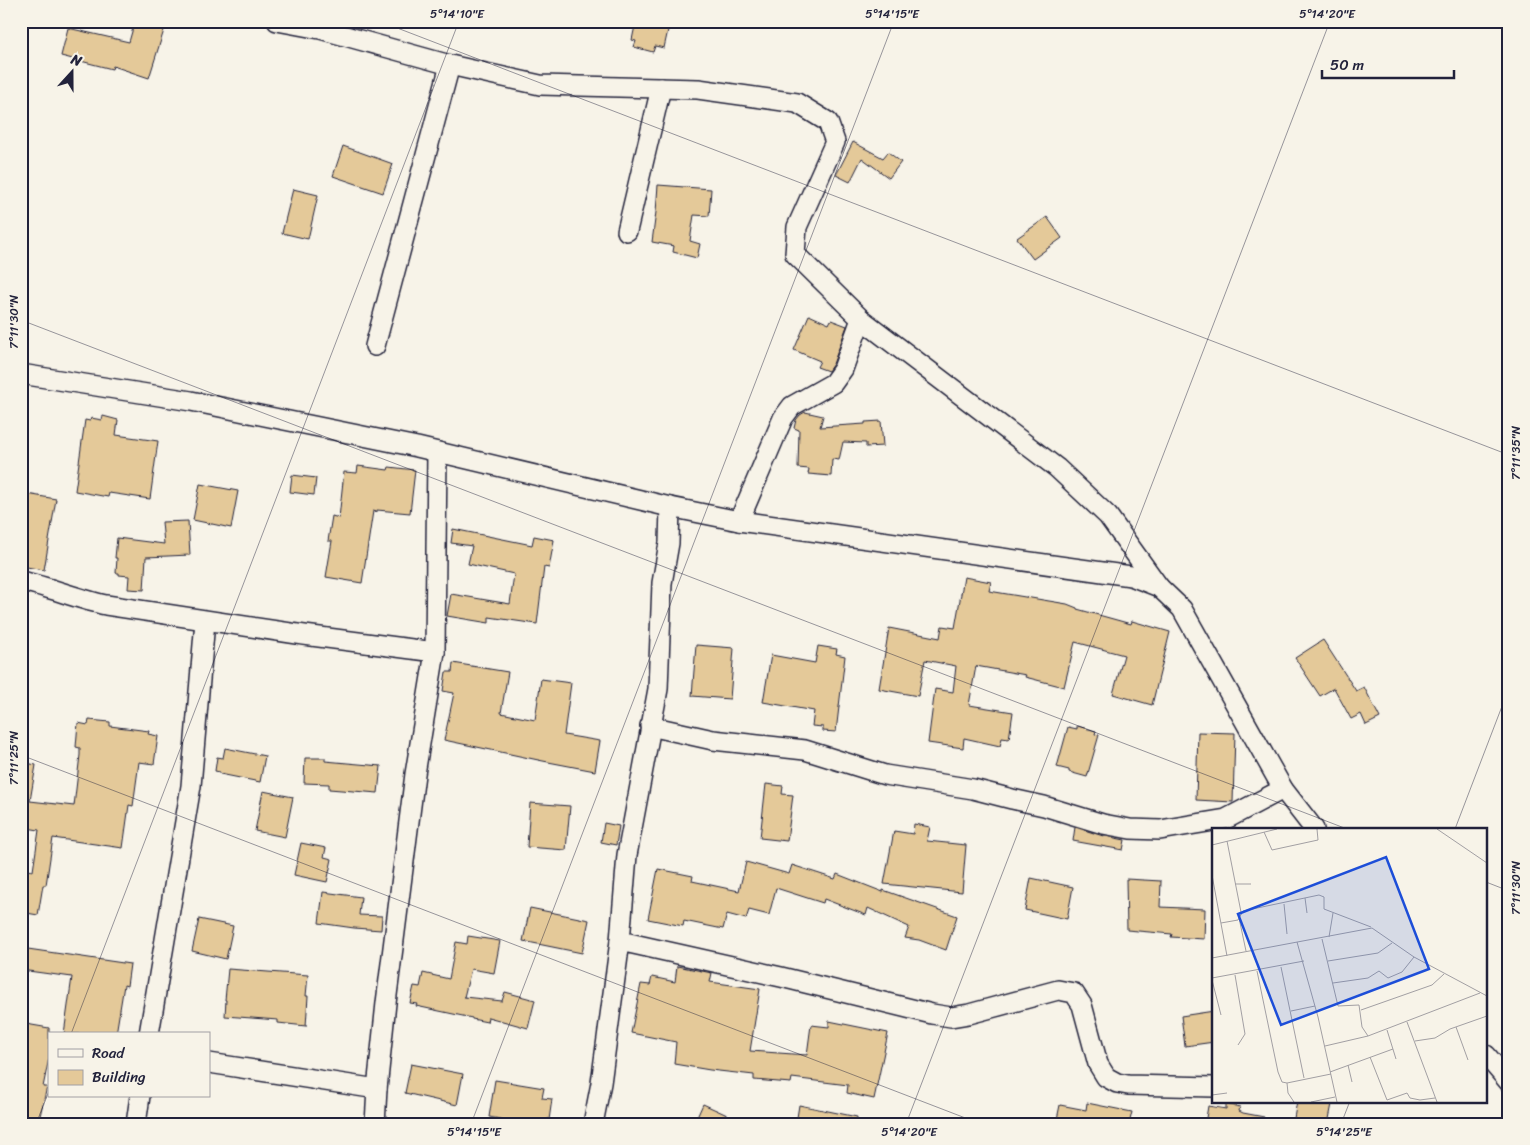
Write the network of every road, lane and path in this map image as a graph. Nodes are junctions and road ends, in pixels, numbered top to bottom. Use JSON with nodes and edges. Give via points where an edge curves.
{"nodes":[{"id":1,"x":277,"y":21,"type":"edge"},
{"id":2,"x":450,"y":65,"type":"junction"},
{"id":3,"x":661,"y":88,"type":"junction"},
{"id":4,"x":627,"y":231,"type":"dead end"},
{"id":5,"x":861,"y":319,"type":"junction"},
{"id":6,"x":375,"y":346,"type":"dead end"},
{"id":7,"x":21,"y":374,"type":"edge"},
{"id":8,"x":437,"y":452,"type":"junction"},
{"id":9,"x":670,"y":507,"type":"junction"},
{"id":10,"x":740,"y":521,"type":"junction"},
{"id":11,"x":21,"y":581,"type":"edge"},
{"id":12,"x":1159,"y":587,"type":"junction"},
{"id":13,"x":205,"y":621,"type":"junction"},
{"id":14,"x":435,"y":652,"type":"junction"},
{"id":15,"x":650,"y":726,"type":"junction"},
{"id":16,"x":1283,"y":789,"type":"junction"},
{"id":17,"x":1313,"y":828,"type":"edge"},
{"id":18,"x":620,"y":940,"type":"junction"},
{"id":19,"x":149,"y":1032,"type":"edge"},
{"id":20,"x":1488,"y":1057,"type":"edge"},
{"id":21,"x":210,"y":1063,"type":"edge"},
{"id":22,"x":1509,"y":1082,"type":"edge"},
{"id":23,"x":1212,"y":1087,"type":"edge"},
{"id":24,"x":377,"y":1089,"type":"junction"},
{"id":25,"x":140,"y":1098,"type":"edge"},
{"id":26,"x":136,"y":1124,"type":"edge"},
{"id":27,"x":375,"y":1124,"type":"edge"},
{"id":28,"x":593,"y":1124,"type":"edge"}],
"edges":[{"from":1,"to":2,"type":"street"},
{"from":2,"to":3,"type":"street","via":[[540,85]]},
{"from":2,"to":6,"type":"street"},
{"from":3,"to":4,"type":"street"},
{"from":3,"to":5,"type":"street","via":[[797,103],[828,122],[835,142],[797,227],[795,254]]},
{"from":5,"to":10,"type":"street","via":[[843,369],[834,383],[792,406],[783,418]]},
{"from":5,"to":12,"type":"street","via":[[1057,468],[1108,516]]},
{"from":7,"to":8,"type":"street","via":[[191,401]]},
{"from":8,"to":9,"type":"street"},
{"from":8,"to":14,"type":"street"},
{"from":9,"to":10,"type":"street"},
{"from":9,"to":15,"type":"street","via":[[670,543],[662,583],[658,689]]},
{"from":10,"to":12,"type":"street","via":[[1131,576]]},
{"from":11,"to":13,"type":"street","via":[[90,602]]},
{"from":12,"to":16,"type":"street","via":[[1182,609]]},
{"from":13,"to":14,"type":"street"},
{"from":13,"to":19,"type":"street","via":[[191,786]]},
{"from":14,"to":24,"type":"street","via":[[415,774]]},
{"from":15,"to":16,"type":"street","via":[[713,740],[805,750],[885,775],[973,789],[1130,829],[1160,830],[1226,819]]},
{"from":15,"to":18,"type":"street","via":[[628,855]]},
{"from":16,"to":17,"type":"street"},
{"from":18,"to":23,"type":"street","via":[[951,1017],[1058,990],[1074,993],[1082,1005],[1098,1064],[1106,1077],[1128,1085]]},
{"from":18,"to":28,"type":"street"},
{"from":20,"to":22,"type":"street"},
{"from":21,"to":24,"type":"street"},
{"from":24,"to":27,"type":"street"},
{"from":25,"to":26,"type":"street"}]}
